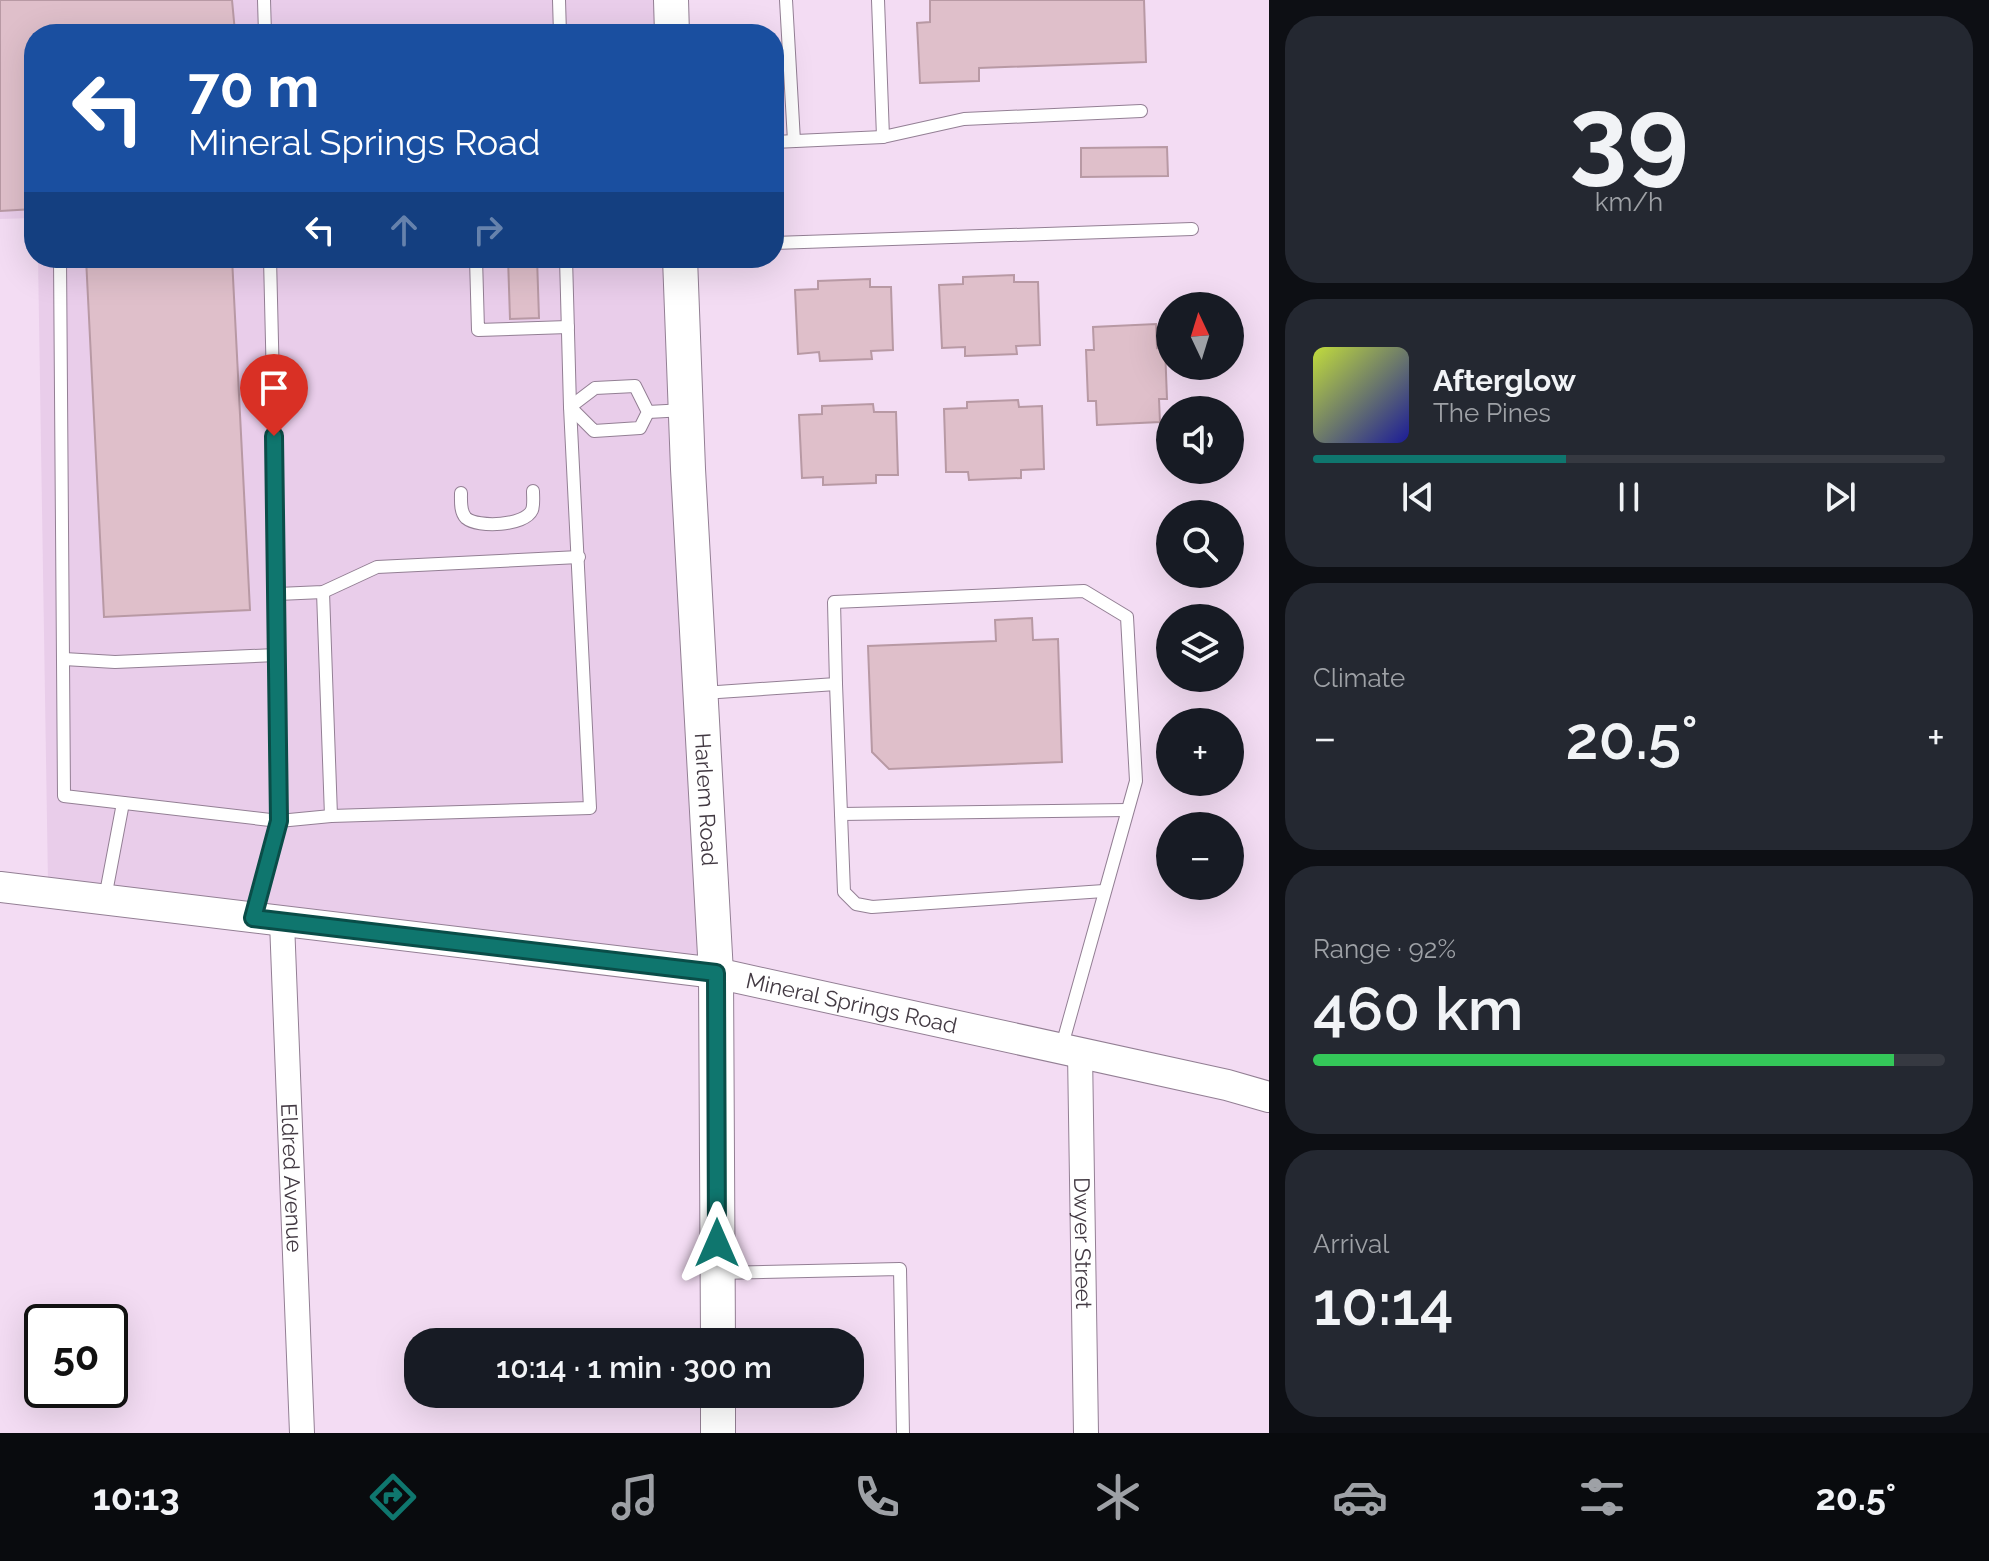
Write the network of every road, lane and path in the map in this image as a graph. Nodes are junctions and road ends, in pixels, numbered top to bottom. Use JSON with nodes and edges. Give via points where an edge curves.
{"nodes":[{"id":1,"x":264,"y":0,"type":"edge"},
{"id":2,"x":559,"y":0,"type":"edge"},
{"id":3,"x":671,"y":0,"type":"edge"},
{"id":4,"x":786,"y":0,"type":"edge"},
{"id":5,"x":878,"y":0,"type":"edge"},
{"id":6,"x":265,"y":24,"type":"edge"},
{"id":7,"x":560,"y":24,"type":"edge"},
{"id":8,"x":672,"y":24,"type":"edge"},
{"id":9,"x":1141,"y":111,"type":"dead end"},
{"id":10,"x":883,"y":137,"type":"junction"},
{"id":11,"x":794,"y":141,"type":"junction"},
{"id":12,"x":784,"y":142,"type":"edge"},
{"id":13,"x":1192,"y":229,"type":"dead end"},
{"id":14,"x":784,"y":243,"type":"edge"},
{"id":15,"x":60,"y":268,"type":"edge"},
{"id":16,"x":270,"y":268,"type":"edge"},
{"id":17,"x":476,"y":268,"type":"edge"},
{"id":18,"x":566,"y":268,"type":"edge"},
{"id":19,"x":680,"y":268,"type":"edge"},
{"id":20,"x":568,"y":327,"type":"junction"},
{"id":21,"x":570,"y":407,"type":"junction"},
{"id":22,"x":686,"y":410,"type":"junction"},
{"id":23,"x":648,"y":412,"type":"junction"},
{"id":24,"x":533,"y":491,"type":"dead end"},
{"id":25,"x":461,"y":493,"type":"dead end"},
{"id":26,"x":579,"y":557,"type":"junction"},
{"id":27,"x":323,"y":592,"type":"junction"},
{"id":28,"x":278,"y":594,"type":"junction"},
{"id":29,"x":276,"y":655,"type":"junction"},
{"id":30,"x":64,"y":659,"type":"junction"},
{"id":31,"x":836,"y":684,"type":"junction"},
{"id":32,"x":701,"y":693,"type":"junction"},
{"id":33,"x":123,"y":803,"type":"junction"},
{"id":34,"x":1127,"y":810,"type":"junction"},
{"id":35,"x":841,"y":814,"type":"junction"},
{"id":36,"x":331,"y":816,"type":"junction"},
{"id":37,"x":279,"y":821,"type":"junction"},
{"id":38,"x":0,"y":887,"type":"edge"},
{"id":39,"x":1104,"y":891,"type":"junction"},
{"id":40,"x":105,"y":900,"type":"junction"},
{"id":41,"x":268,"y":920,"type":"junction"},
{"id":42,"x":716,"y":973,"type":"junction"},
{"id":43,"x":1070,"y":1051,"type":"junction"},
{"id":44,"x":1269,"y":1097,"type":"edge"},
{"id":45,"x":717,"y":1273,"type":"junction"},
{"id":46,"x":718,"y":1328,"type":"edge"},
{"id":47,"x":718,"y":1408,"type":"edge"},
{"id":48,"x":302,"y":1433,"type":"edge"},
{"id":49,"x":718,"y":1433,"type":"edge"},
{"id":50,"x":903,"y":1433,"type":"edge"},
{"id":51,"x":1086,"y":1433,"type":"edge"}],
"edges":[{"from":1,"to":6,"type":"lane"},
{"from":2,"to":7,"type":"lane"},
{"from":3,"to":8,"type":"main road"},
{"from":4,"to":11,"type":"lane"},
{"from":5,"to":10,"type":"lane"},
{"from":9,"to":10,"type":"lane","via":[[964,119]]},
{"from":10,"to":11,"type":"lane"},
{"from":11,"to":12,"type":"lane"},
{"from":13,"to":14,"type":"lane"},
{"from":15,"to":30,"type":"lane"},
{"from":16,"to":28,"type":"lane"},
{"from":17,"to":20,"type":"lane","via":[[478,330]]},
{"from":18,"to":20,"type":"lane"},
{"from":19,"to":22,"type":"main road","name":"Harlem Road"},
{"from":20,"to":21,"type":"lane"},
{"from":21,"to":23,"type":"lane","via":[[594,431],[640,428]]},
{"from":21,"to":23,"type":"lane","via":[[595,388],[635,386]]},
{"from":21,"to":26,"type":"lane"},
{"from":22,"to":23,"type":"lane"},
{"from":22,"to":32,"type":"main road","name":"Harlem Road"},
{"from":24,"to":25,"type":"lane","via":[[533,509],[527,517],[477,524],[461,510]]},
{"from":26,"to":27,"type":"lane","via":[[377,567]]},
{"from":26,"to":36,"type":"lane","via":[[590,808]]},
{"from":27,"to":28,"type":"lane"},
{"from":27,"to":36,"type":"lane"},
{"from":28,"to":29,"type":"lane"},
{"from":29,"to":30,"type":"lane"},
{"from":29,"to":37,"type":"lane"},
{"from":30,"to":33,"type":"lane","via":[[64,796]]},
{"from":31,"to":32,"type":"lane"},
{"from":31,"to":34,"type":"lane","via":[[834,602],[1084,591],[1127,617],[1136,781]]},
{"from":31,"to":35,"type":"lane"},
{"from":32,"to":42,"type":"main road","name":"Harlem Road"},
{"from":33,"to":37,"type":"lane"},
{"from":33,"to":40,"type":"lane"},
{"from":34,"to":35,"type":"lane"},
{"from":34,"to":39,"type":"lane"},
{"from":35,"to":39,"type":"lane","via":[[844,892],[856,904]]},
{"from":36,"to":37,"type":"lane"},
{"from":37,"to":41,"type":"lane"},
{"from":38,"to":40,"type":"street","name":"Mineral Springs Road"},
{"from":39,"to":43,"type":"lane"},
{"from":40,"to":41,"type":"street","name":"Mineral Springs Road"},
{"from":41,"to":42,"type":"street","name":"Mineral Springs Road"},
{"from":41,"to":48,"type":"street","name":"Eldred Avenue"},
{"from":42,"to":43,"type":"street","name":"Mineral Springs Road"},
{"from":42,"to":45,"type":"main road","name":"Harlem Road"},
{"from":43,"to":44,"type":"street","name":"Mineral Springs Road"},
{"from":43,"to":51,"type":"street","name":"Dwyer Street"},
{"from":45,"to":46,"type":"main road","name":"Harlem Road"},
{"from":45,"to":50,"type":"lane","via":[[900,1269]]},
{"from":47,"to":49,"type":"main road"}]}
